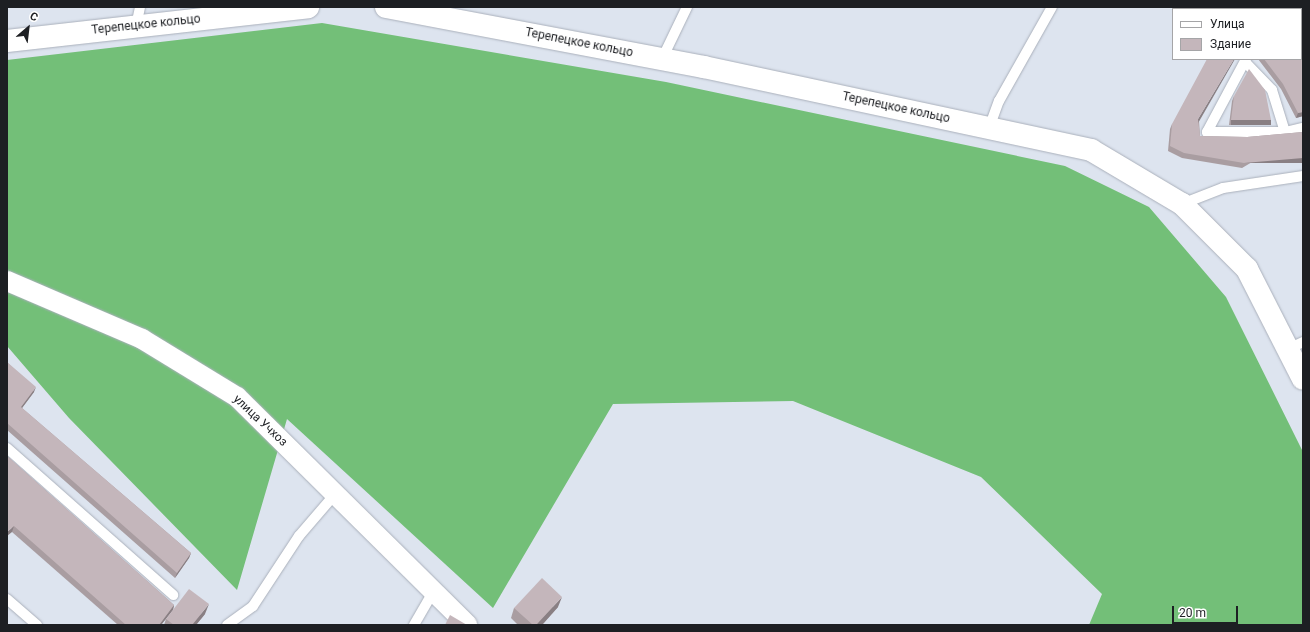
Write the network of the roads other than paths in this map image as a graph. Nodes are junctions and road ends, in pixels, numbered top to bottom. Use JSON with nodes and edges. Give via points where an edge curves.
{"nodes":[{"id":1,"x":308,"y":7,"type":"edge"},
{"id":2,"x":386,"y":7,"type":"edge"},
{"id":3,"x":687,"y":7,"type":"edge"},
{"id":4,"x":1052,"y":7,"type":"edge"},
{"id":5,"x":232,"y":11,"type":"edge"},
{"id":6,"x":138,"y":17,"type":"edge"},
{"id":7,"x":7,"y":41,"type":"edge"},
{"id":8,"x":662,"y":59,"type":"junction"},
{"id":9,"x":1246,"y":60,"type":"edge"},
{"id":10,"x":989,"y":128,"type":"junction"},
{"id":11,"x":1303,"y":128,"type":"edge"},
{"id":12,"x":1285,"y":132,"type":"junction"},
{"id":13,"x":1303,"y":176,"type":"edge"},
{"id":14,"x":1182,"y":204,"type":"junction"},
{"id":15,"x":7,"y":281,"type":"edge"},
{"id":16,"x":1296,"y":346,"type":"edge"},
{"id":17,"x":1303,"y":379,"type":"edge"},
{"id":18,"x":7,"y":448,"type":"edge"},
{"id":19,"x":336,"y":493,"type":"junction"},
{"id":20,"x":432,"y":592,"type":"junction"},
{"id":21,"x":173,"y":595,"type":"dead end"},
{"id":22,"x":7,"y":599,"type":"edge"},
{"id":23,"x":36,"y":625,"type":"edge"},
{"id":24,"x":227,"y":625,"type":"edge"},
{"id":25,"x":414,"y":625,"type":"edge"},
{"id":26,"x":467,"y":625,"type":"edge"}],
"edges":[{"from":1,"to":5,"type":"street","name":"Терепецкое кольцо"},
{"from":2,"to":8,"type":"street","name":"Терепецкое кольцо"},
{"from":3,"to":8,"type":"lane"},
{"from":4,"to":10,"type":"lane","via":[[999,101]]},
{"from":5,"to":6,"type":"street","name":"Терепецкое кольцо"},
{"from":6,"to":7,"type":"street","name":"Терепецкое кольцо"},
{"from":8,"to":10,"type":"street","name":"Терепецкое кольцо"},
{"from":9,"to":12,"type":"lane","via":[[1272,90]]},
{"from":9,"to":12,"type":"lane","via":[[1207,132]]},
{"from":10,"to":14,"type":"street","name":"Терепецкое кольцо","via":[[1091,150]]},
{"from":11,"to":12,"type":"lane"},
{"from":13,"to":14,"type":"lane","via":[[1223,188]]},
{"from":14,"to":16,"type":"street","name":"Терепецкое кольцо","via":[[1247,269]]},
{"from":15,"to":19,"type":"street","name":"улица Учхоз","via":[[142,339],[237,397]]},
{"from":16,"to":17,"type":"street","name":"Терепецкое кольцо"},
{"from":18,"to":21,"type":"lane"},
{"from":19,"to":20,"type":"street","name":"улица Учхоз"},
{"from":19,"to":24,"type":"lane","via":[[299,536],[253,606]]},
{"from":20,"to":25,"type":"lane"},
{"from":20,"to":26,"type":"street","name":"улица Учхоз"},
{"from":22,"to":23,"type":"lane"}]}
